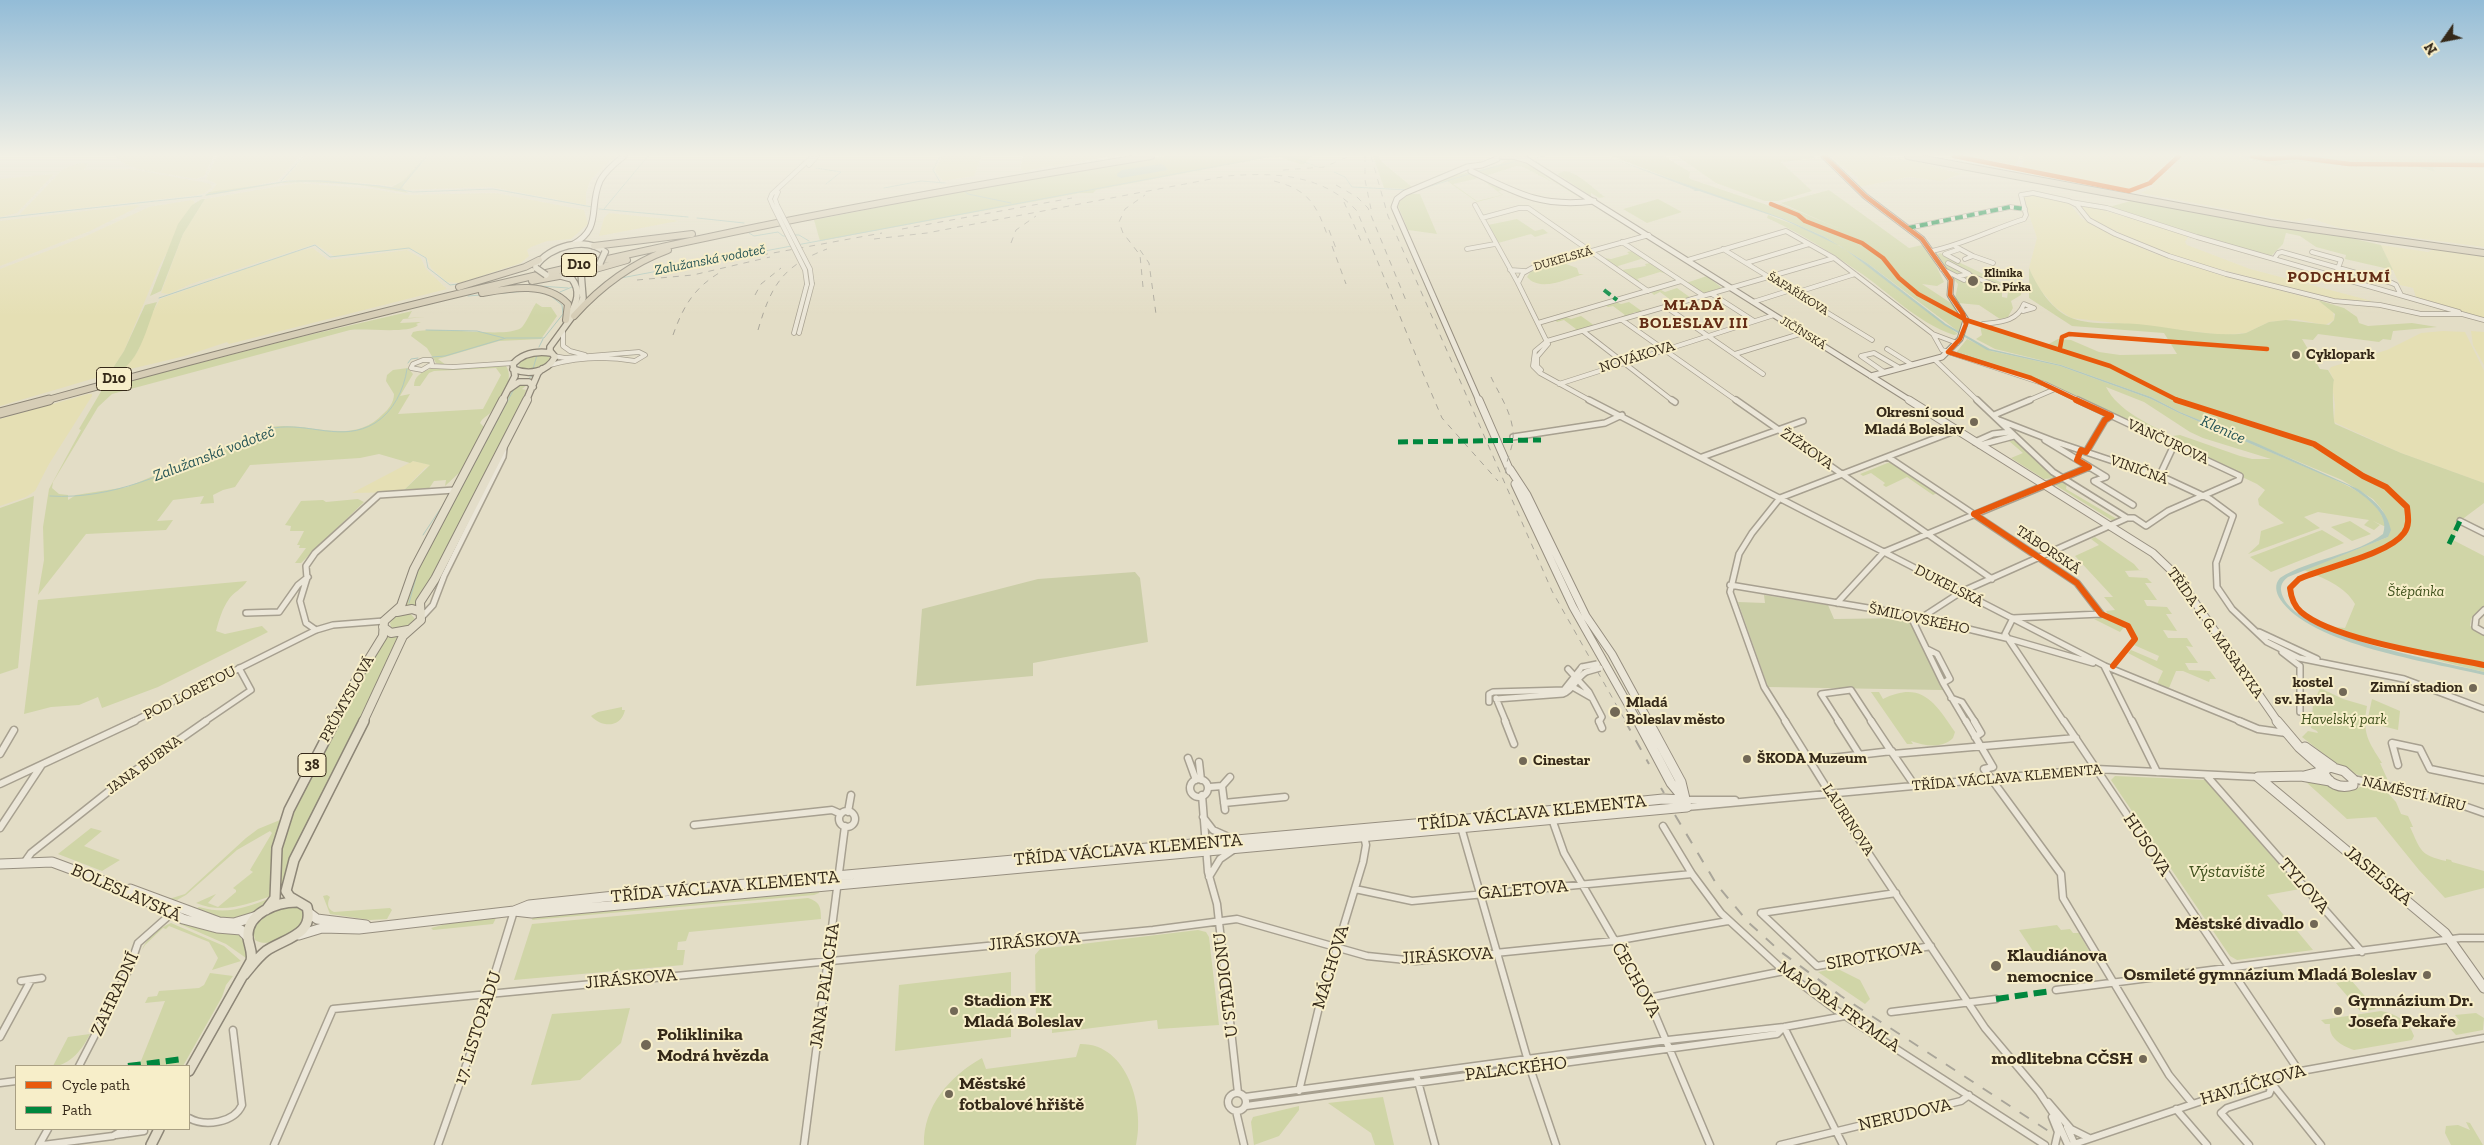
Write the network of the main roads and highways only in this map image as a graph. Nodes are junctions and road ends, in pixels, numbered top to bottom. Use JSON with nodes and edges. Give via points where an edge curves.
{"nodes":[{"id":1,"x":831,"y":209,"type":"edge"},
{"id":2,"x":844,"y":209,"type":"edge"},
{"id":3,"x":846,"y":209,"type":"edge"},
{"id":4,"x":2197,"y":209,"type":"edge"},
{"id":5,"x":2212,"y":209,"type":"edge"},
{"id":6,"x":734,"y":228,"type":"junction"},
{"id":7,"x":685,"y":245,"type":"junction"},
{"id":8,"x":593,"y":246,"type":"junction"},
{"id":9,"x":2484,"y":252,"type":"edge"},
{"id":10,"x":539,"y":260,"type":"junction"},
{"id":11,"x":583,"y":272,"type":"junction"},
{"id":12,"x":560,"y":276,"type":"junction"},
{"id":13,"x":460,"y":297,"type":"junction"},
{"id":14,"x":408,"y":303,"type":"junction"},
{"id":15,"x":574,"y":316,"type":"junction"},
{"id":16,"x":566,"y":320,"type":"junction"},
{"id":17,"x":280,"y":338,"type":"junction"},
{"id":18,"x":533,"y":354,"type":"junction"},
{"id":19,"x":553,"y":355,"type":"junction"},
{"id":20,"x":514,"y":366,"type":"junction"},
{"id":21,"x":542,"y":369,"type":"junction"},
{"id":22,"x":533,"y":387,"type":"junction"},
{"id":23,"x":508,"y":390,"type":"junction"},
{"id":24,"x":0,"y":412,"type":"edge"},
{"id":25,"x":393,"y":614,"type":"junction"},
{"id":26,"x":421,"y":615,"type":"junction"},
{"id":27,"x":384,"y":624,"type":"junction"},
{"id":28,"x":411,"y":629,"type":"junction"},
{"id":29,"x":299,"y":902,"type":"junction"},
{"id":30,"x":264,"y":912,"type":"junction"},
{"id":31,"x":249,"y":940,"type":"junction"},
{"id":32,"x":278,"y":945,"type":"junction"},
{"id":33,"x":244,"y":975,"type":"junction"},
{"id":34,"x":190,"y":1069,"type":"edge"},
{"id":35,"x":158,"y":1130,"type":"edge"},
{"id":36,"x":151,"y":1145,"type":"edge"}],
"edges":[{"from":1,"to":6,"type":"highway","number":"D10"},
{"from":2,"to":17,"type":"highway","number":"D10","via":[[587,263]]},
{"from":3,"to":7,"type":"highway"},
{"from":4,"to":9,"type":"highway"},
{"from":5,"to":9,"type":"highway"},
{"from":6,"to":8,"type":"highway"},
{"from":6,"to":14,"type":"highway","number":"D10"},
{"from":7,"to":11,"type":"highway"},
{"from":7,"to":15,"type":"highway","via":[[651,256],[621,272]]},
{"from":8,"to":10,"type":"main road","via":[[571,246],[552,251]]},
{"from":8,"to":11,"type":"main road","bridge":true,"via":[[602,248],[605,257]]},
{"from":10,"to":12,"type":"main road","bridge":true,"via":[[536,268],[546,275]]},
{"from":10,"to":14,"type":"highway"},
{"from":11,"to":12,"type":"main road"},
{"from":11,"to":15,"type":"main road","via":[[580,276],[584,298]]},
{"from":12,"to":13,"type":"highway"},
{"from":12,"to":16,"type":"main road","via":[[572,279],[577,287],[576,302]]},
{"from":13,"to":16,"type":"highway","via":[[511,289],[544,290],[566,302]]},
{"from":13,"to":17,"type":"highway","number":"D10"},
{"from":14,"to":24,"type":"highway","number":"D10","via":[[228,348]]},
{"from":15,"to":19,"type":"main road","via":[[550,347]]},
{"from":16,"to":18,"type":"main road"},
{"from":17,"to":24,"type":"highway","number":"D10"},
{"from":18,"to":19,"type":"main road"},
{"from":18,"to":20,"type":"main road","via":[[520,358]]},
{"from":19,"to":21,"type":"main road","via":[[554,360]]},
{"from":20,"to":21,"type":"main road","via":[[524,372]]},
{"from":20,"to":23,"type":"main road","via":[[516,374]]},
{"from":21,"to":22,"type":"main road","name":"PRŮMYSLOVÁ","number":"38"},
{"from":22,"to":23,"type":"main road","via":[[523,381]]},
{"from":22,"to":26,"type":"main road","name":"PRŮMYSLOVÁ","number":"38","via":[[435,579],[420,602]]},
{"from":23,"to":25,"type":"main road","via":[[414,569],[401,606]]},
{"from":25,"to":26,"type":"main road","via":[[409,609]]},
{"from":25,"to":27,"type":"main road"},
{"from":26,"to":28,"type":"main road","name":"PRŮMYSLOVÁ","number":"38"},
{"from":27,"to":28,"type":"main road","via":[[387,632]]},
{"from":27,"to":30,"type":"main road","name":"PRŮMYSLOVÁ","number":"38","via":[[383,636],[356,680],[289,810],[277,848],[275,898]]},
{"from":28,"to":29,"type":"main road","name":"PRŮMYSLOVÁ","number":"38","via":[[403,636],[294,860],[286,890]]},
{"from":29,"to":30,"type":"main road","via":[[283,902]]},
{"from":29,"to":32,"type":"main road","number":"38","via":[[306,905],[309,913],[305,926]]},
{"from":30,"to":31,"type":"main road","number":"38","via":[[252,923]]},
{"from":31,"to":32,"type":"main road","via":[[261,948]]},
{"from":31,"to":33,"type":"main road","via":[[252,957]]},
{"from":32,"to":33,"type":"main road","via":[[264,953]]},
{"from":33,"to":34,"type":"main road"},
{"from":35,"to":36,"type":"main road"}]}
